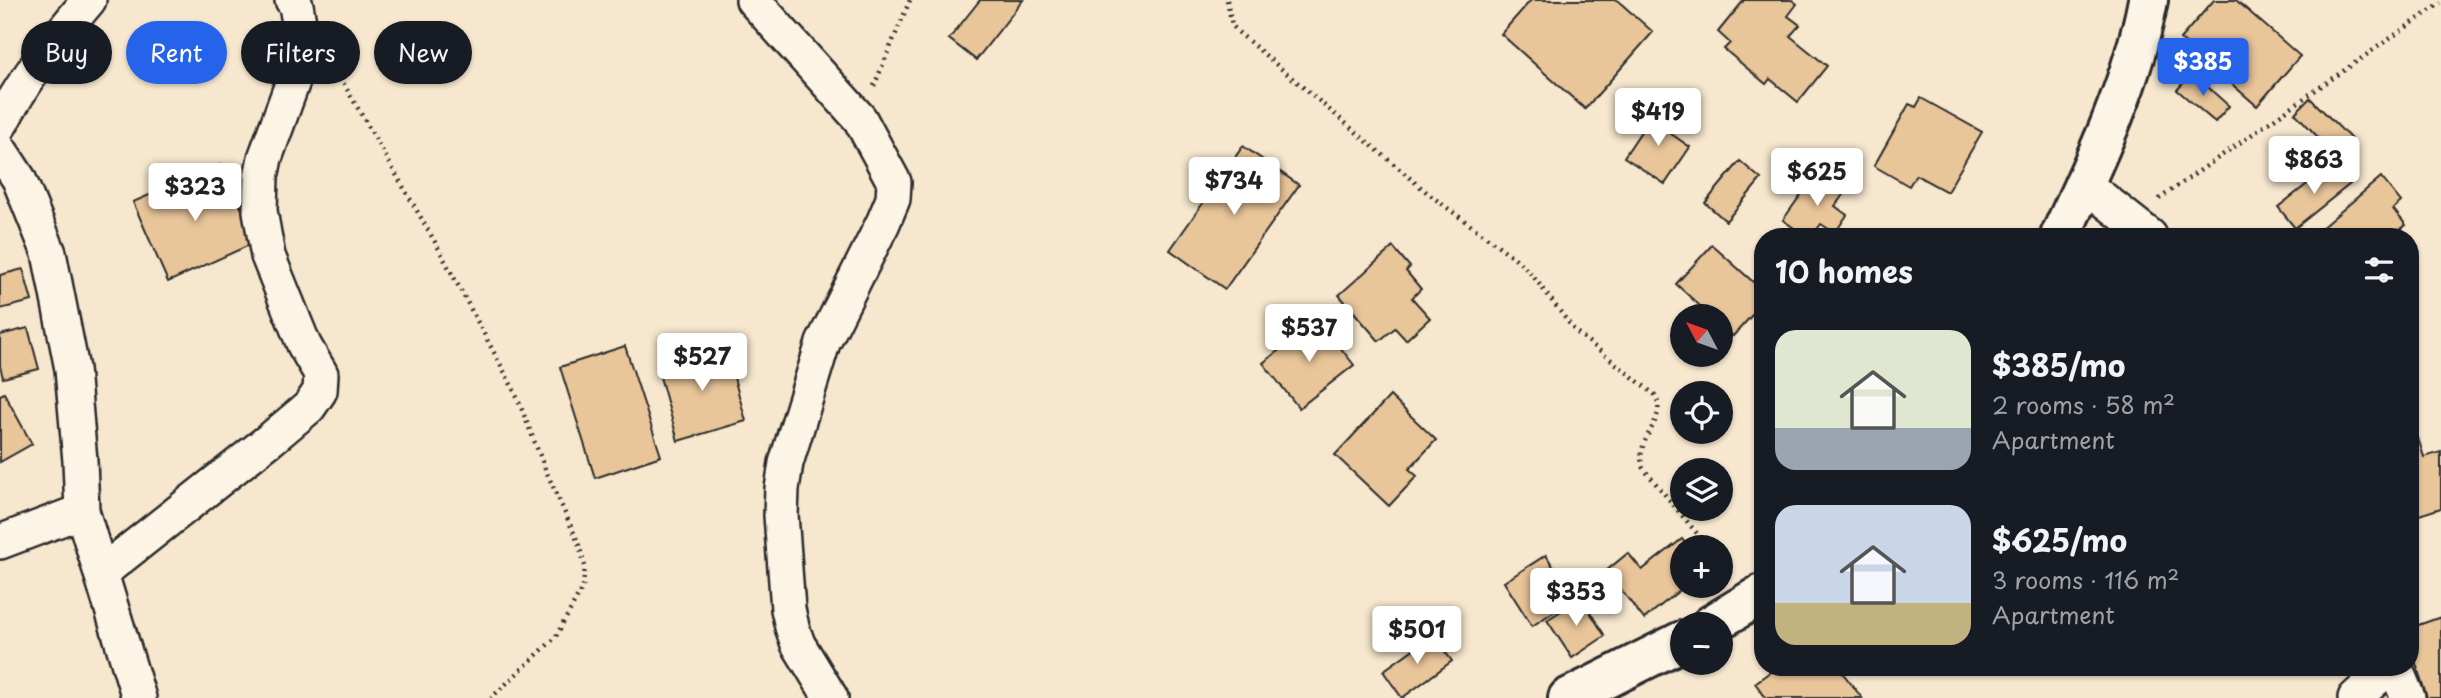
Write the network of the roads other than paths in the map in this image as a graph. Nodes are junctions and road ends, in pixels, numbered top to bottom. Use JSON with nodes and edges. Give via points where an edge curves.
{"nodes":[{"id":1,"x":89,"y":0,"type":"edge"},
{"id":2,"x":292,"y":0,"type":"edge"},
{"id":3,"x":753,"y":0,"type":"edge"},
{"id":4,"x":2148,"y":0,"type":"edge"},
{"id":5,"x":0,"y":125,"type":"edge"},
{"id":6,"x":0,"y":150,"type":"edge"},
{"id":7,"x":2084,"y":184,"type":"junction"},
{"id":8,"x":2064,"y":228,"type":"edge"},
{"id":9,"x":2140,"y":228,"type":"edge"},
{"id":10,"x":82,"y":511,"type":"junction"},
{"id":11,"x":0,"y":542,"type":"edge"},
{"id":12,"x":101,"y":573,"type":"junction"},
{"id":13,"x":1754,"y":599,"type":"edge"},
{"id":14,"x":1732,"y":612,"type":"edge"},
{"id":15,"x":1670,"y":648,"type":"edge"},
{"id":16,"x":2379,"y":676,"type":"edge"},
{"id":17,"x":2399,"y":676,"type":"edge"},
{"id":18,"x":1593,"y":692,"type":"edge"},
{"id":19,"x":139,"y":698,"type":"edge"},
{"id":20,"x":831,"y":698,"type":"edge"},
{"id":21,"x":2355,"y":698,"type":"edge"},
{"id":22,"x":2408,"y":698,"type":"edge"}],
"edges":[{"from":1,"to":5,"type":"street","via":[[53,43]]},
{"from":2,"to":12,"type":"street","via":[[302,41],[296,73],[265,158],[260,211],[272,268],[321,374],[320,391],[309,407],[272,438]]},
{"from":3,"to":20,"type":"street","via":[[860,119],[894,182],[893,199],[823,343],[782,489],[792,627]]},
{"from":4,"to":7,"type":"street","via":[[2124,87]]},
{"from":6,"to":10,"type":"street","via":[[19,179],[49,253],[72,369]]},
{"from":7,"to":8,"type":"street"},
{"from":7,"to":9,"type":"street"},
{"from":10,"to":11,"type":"street"},
{"from":10,"to":12,"type":"street"},
{"from":12,"to":19,"type":"street"},
{"from":13,"to":14,"type":"street"},
{"from":15,"to":18,"type":"street"},
{"from":16,"to":21,"type":"street"},
{"from":17,"to":22,"type":"street"}]}
